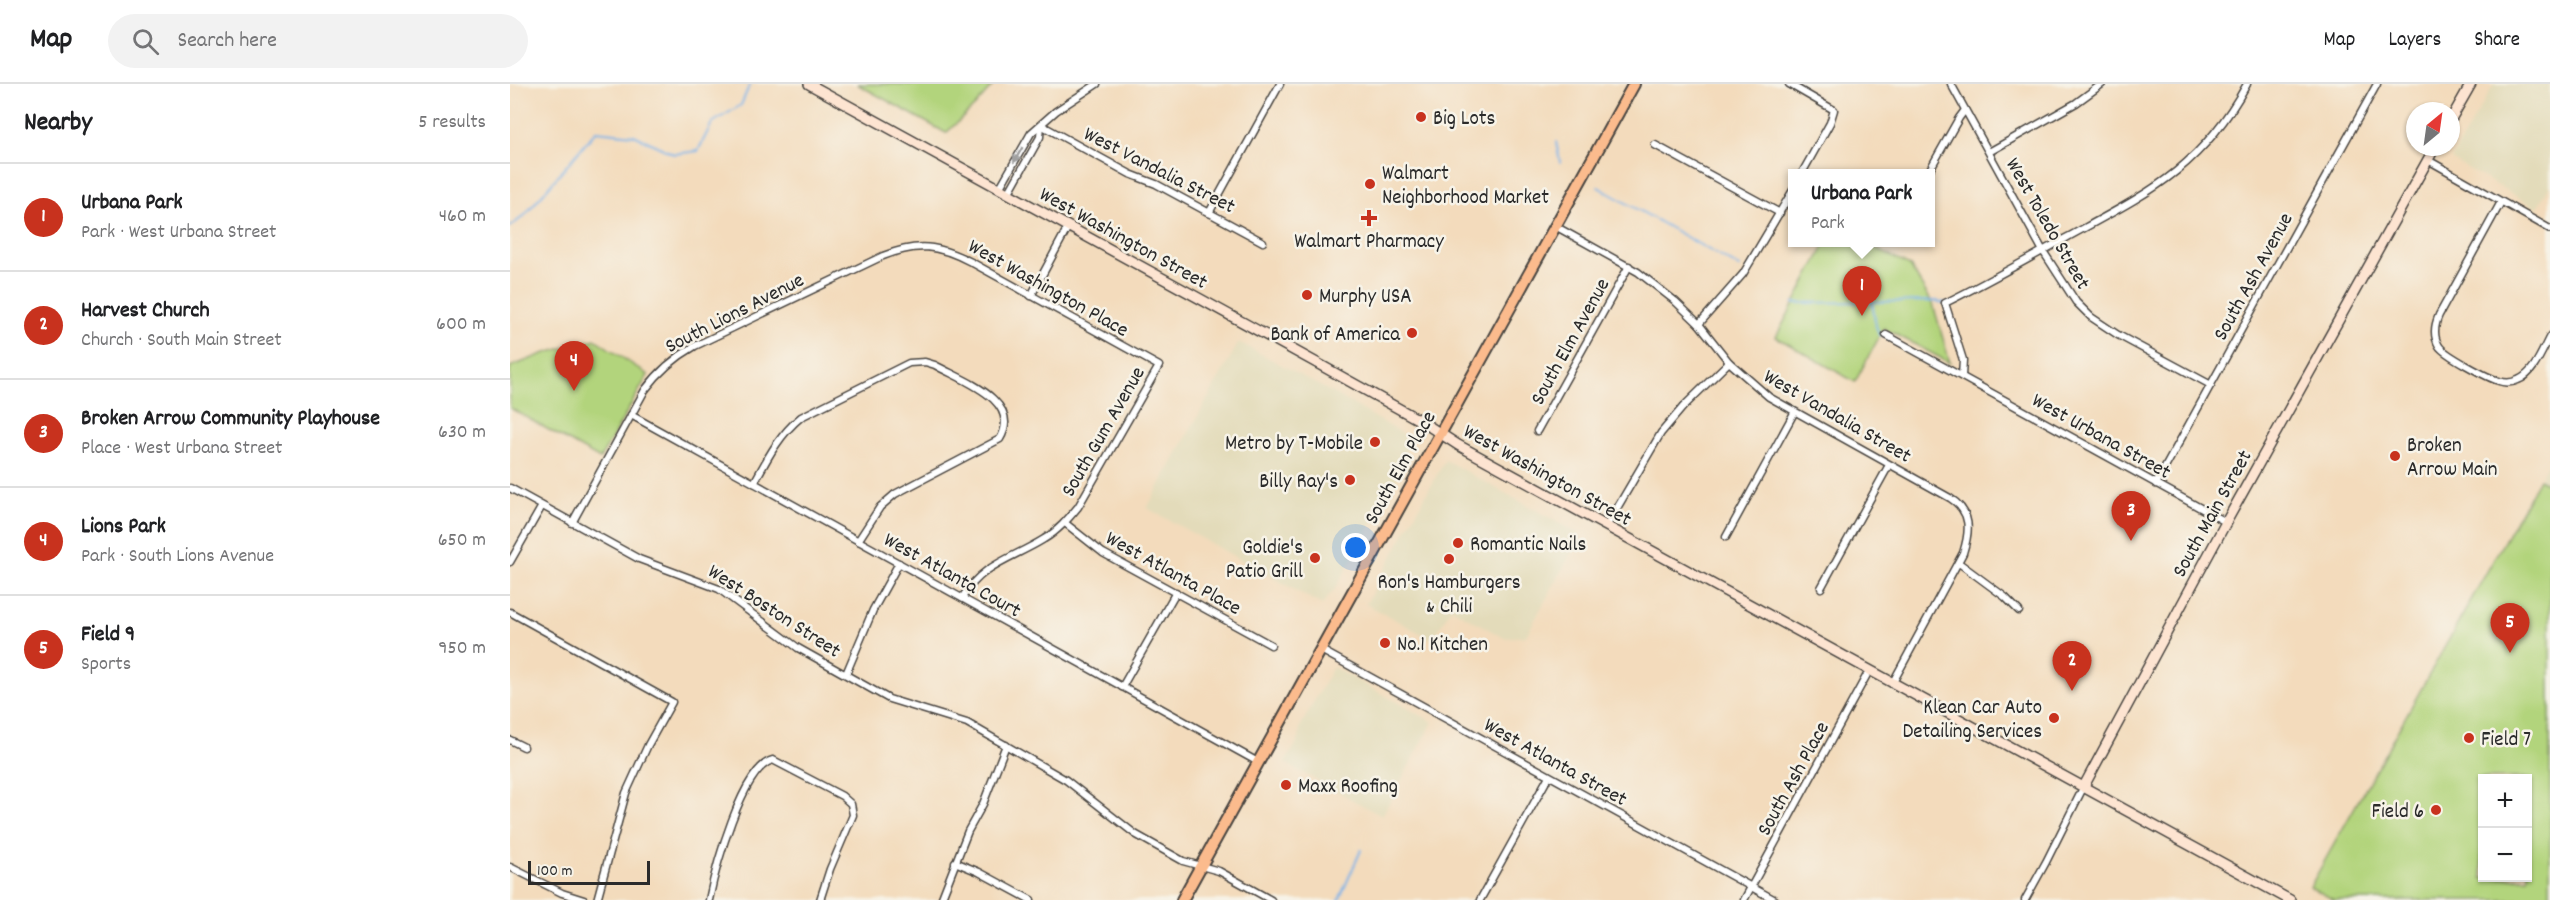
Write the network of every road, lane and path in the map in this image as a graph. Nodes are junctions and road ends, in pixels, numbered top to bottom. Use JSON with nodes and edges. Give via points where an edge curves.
{"nodes":[{"id":1,"x":809,"y":84,"type":"edge"},
{"id":2,"x":1097,"y":84,"type":"edge"},
{"id":3,"x":1280,"y":84,"type":"edge"},
{"id":4,"x":1634,"y":84,"type":"edge"},
{"id":5,"x":1789,"y":84,"type":"edge"},
{"id":6,"x":1951,"y":84,"type":"edge"},
{"id":7,"x":2102,"y":84,"type":"edge"},
{"id":8,"x":2247,"y":84,"type":"edge"},
{"id":9,"x":2377,"y":84,"type":"edge"},
{"id":10,"x":2471,"y":84,"type":"edge"},
{"id":11,"x":2460,"y":103,"type":"edge"},
{"id":12,"x":1965,"y":111,"type":"junction"},
{"id":13,"x":1041,"y":125,"type":"junction"},
{"id":14,"x":1654,"y":145,"type":"dead end"},
{"id":15,"x":1989,"y":152,"type":"junction"},
{"id":16,"x":2430,"y":156,"type":"edge"},
{"id":17,"x":2428,"y":160,"type":"junction"},
{"id":18,"x":1805,"y":169,"type":"edge"},
{"id":19,"x":1931,"y":169,"type":"edge"},
{"id":20,"x":999,"y":189,"type":"junction"},
{"id":21,"x":1008,"y":194,"type":"junction"},
{"id":22,"x":1788,"y":199,"type":"edge"},
{"id":23,"x":2501,"y":202,"type":"junction"},
{"id":24,"x":1209,"y":213,"type":"junction"},
{"id":25,"x":1780,"y":213,"type":"junction"},
{"id":26,"x":1555,"y":226,"type":"junction"},
{"id":27,"x":1068,"y":227,"type":"junction"},
{"id":28,"x":2550,"y":229,"type":"edge"},
{"id":29,"x":1263,"y":242,"type":"dead end"},
{"id":30,"x":920,"y":246,"type":"joint"},
{"id":31,"x":2043,"y":251,"type":"junction"},
{"id":32,"x":1629,"y":266,"type":"junction"},
{"id":33,"x":1031,"y":296,"type":"junction"},
{"id":34,"x":1699,"y":324,"type":"junction"},
{"id":35,"x":1886,"y":335,"type":"dead end"},
{"id":36,"x":2550,"y":336,"type":"edge"},
{"id":37,"x":1729,"y":362,"type":"junction"},
{"id":38,"x":1159,"y":366,"type":"joint"},
{"id":39,"x":1962,"y":376,"type":"junction"},
{"id":40,"x":2211,"y":385,"type":"junction"},
{"id":41,"x":1794,"y":413,"type":"junction"},
{"id":42,"x":631,"y":415,"type":"junction"},
{"id":43,"x":1537,"y":432,"type":"dead end"},
{"id":44,"x":1440,"y":433,"type":"junction"},
{"id":45,"x":1889,"y":465,"type":"junction"},
{"id":46,"x":754,"y":483,"type":"junction"},
{"id":47,"x":2156,"y":484,"type":"junction"},
{"id":48,"x":510,"y":488,"type":"edge"},
{"id":49,"x":542,"y":506,"type":"junction"},
{"id":50,"x":2226,"y":522,"type":"junction"},
{"id":51,"x":572,"y":523,"type":"junction"},
{"id":52,"x":1065,"y":523,"type":"junction"},
{"id":53,"x":1606,"y":527,"type":"junction"},
{"id":54,"x":1726,"y":537,"type":"dead end"},
{"id":55,"x":858,"y":541,"type":"junction"},
{"id":56,"x":510,"y":562,"type":"edge"},
{"id":57,"x":898,"y":563,"type":"junction"},
{"id":58,"x":1959,"y":563,"type":"junction"},
{"id":59,"x":1821,"y":588,"type":"dead end"},
{"id":60,"x":1176,"y":592,"type":"junction"},
{"id":61,"x":962,"y":598,"type":"junction"},
{"id":62,"x":2019,"y":611,"type":"dead end"},
{"id":63,"x":510,"y":612,"type":"edge"},
{"id":64,"x":1271,"y":645,"type":"dead end"},
{"id":65,"x":1322,"y":650,"type":"junction"},
{"id":66,"x":1869,"y":671,"type":"junction"},
{"id":67,"x":846,"y":674,"type":"junction"},
{"id":68,"x":1892,"y":684,"type":"junction"},
{"id":69,"x":1122,"y":687,"type":"junction"},
{"id":70,"x":510,"y":740,"type":"edge"},
{"id":71,"x":1006,"y":745,"type":"junction"},
{"id":72,"x":524,"y":747,"type":"dead end"},
{"id":73,"x":1258,"y":762,"type":"junction"},
{"id":74,"x":1549,"y":776,"type":"junction"},
{"id":75,"x":2084,"y":786,"type":"junction"},
{"id":76,"x":955,"y":862,"type":"junction"},
{"id":77,"x":1201,"y":866,"type":"junction"},
{"id":78,"x":510,"y":867,"type":"edge"},
{"id":79,"x":1751,"y":887,"type":"junction"},
{"id":80,"x":561,"y":897,"type":"edge"},
{"id":81,"x":584,"y":900,"type":"edge"},
{"id":82,"x":597,"y":900,"type":"edge"},
{"id":83,"x":709,"y":900,"type":"edge"},
{"id":84,"x":820,"y":900,"type":"edge"},
{"id":85,"x":940,"y":900,"type":"edge"},
{"id":86,"x":1031,"y":900,"type":"edge"},
{"id":87,"x":1182,"y":900,"type":"edge"},
{"id":88,"x":1271,"y":900,"type":"edge"},
{"id":89,"x":1480,"y":900,"type":"edge"},
{"id":90,"x":1744,"y":900,"type":"edge"},
{"id":91,"x":1775,"y":900,"type":"edge"},
{"id":92,"x":2025,"y":900,"type":"edge"},
{"id":93,"x":2290,"y":900,"type":"edge"}],
"edges":[{"from":1,"to":20,"type":"main road","name":"West Washington Street"},
{"from":2,"to":13,"type":"street"},
{"from":3,"to":24,"type":"street"},
{"from":4,"to":26,"type":"main road","name":"South Elm Place"},
{"from":5,"to":18,"type":"street","via":[[1834,110]]},
{"from":6,"to":12,"type":"street","name":"West Toledo Street"},
{"from":7,"to":15,"type":"street"},
{"from":8,"to":31,"type":"street","via":[[2218,130],[2166,181]]},
{"from":9,"to":40,"type":"street","name":"South Ash Avenue"},
{"from":10,"to":11,"type":"main road"},
{"from":12,"to":15,"type":"street","name":"West Toledo Street"},
{"from":12,"to":19,"type":"street"},
{"from":13,"to":20,"type":"street","one_way":true,"via":[[1031,133]]},
{"from":13,"to":21,"type":"street","via":[[1040,137]]},
{"from":13,"to":24,"type":"street","name":"West Vandalia Street"},
{"from":14,"to":25,"type":"street"},
{"from":15,"to":31,"type":"street","name":"West Toledo Street"},
{"from":16,"to":17,"type":"main road","name":"South Main Street"},
{"from":17,"to":23,"type":"street"},
{"from":17,"to":50,"type":"main road","name":"South Main Street"},
{"from":20,"to":21,"type":"main road","name":"West Washington Street"},
{"from":21,"to":27,"type":"main road","name":"West Washington Street"},
{"from":22,"to":25,"type":"street"},
{"from":23,"to":28,"type":"street"},
{"from":23,"to":36,"type":"street","via":[[2439,315],[2436,340],[2443,350],[2507,382],[2530,372]]},
{"from":24,"to":29,"type":"street","name":"West Vandalia Street"},
{"from":25,"to":34,"type":"street","via":[[1743,274]]},
{"from":26,"to":32,"type":"street","name":"West Vandalia Street"},
{"from":26,"to":44,"type":"main road","name":"South Elm Place"},
{"from":27,"to":33,"type":"street"},
{"from":27,"to":44,"type":"main road","name":"West Washington Street"},
{"from":30,"to":33,"type":"street","name":"West Washington Place","via":[[946,250]]},
{"from":30,"to":42,"type":"street","name":"South Lions Avenue","via":[[883,256],[682,353],[656,376]]},
{"from":31,"to":39,"type":"street","via":[[1945,303],[1963,360]]},
{"from":31,"to":40,"type":"street","name":"West Toledo Street","via":[[2068,293],[2091,317]]},
{"from":32,"to":34,"type":"street","name":"West Vandalia Street"},
{"from":32,"to":43,"type":"street","name":"South Elm Avenue"},
{"from":33,"to":38,"type":"street","name":"West Washington Place"},
{"from":34,"to":37,"type":"street","name":"West Vandalia Street"},
{"from":35,"to":39,"type":"street","name":"West Urbana Street"},
{"from":37,"to":41,"type":"street","name":"West Vandalia Street","via":[[1754,386]]},
{"from":37,"to":53,"type":"street","via":[[1661,433]]},
{"from":38,"to":52,"type":"street","name":"South Gum Avenue","via":[[1086,497]]},
{"from":39,"to":47,"type":"street","name":"West Urbana Street"},
{"from":40,"to":47,"type":"street","name":"South Ash Avenue"},
{"from":41,"to":45,"type":"street","name":"West Vandalia Street"},
{"from":41,"to":54,"type":"street"},
{"from":42,"to":46,"type":"street","name":"West Atlanta Court"},
{"from":42,"to":51,"type":"street","name":"South Lions Avenue"},
{"from":44,"to":53,"type":"main road","name":"West Washington Street"},
{"from":44,"to":65,"type":"main road","name":"South Elm Place"},
{"from":45,"to":58,"type":"street","name":"West Vandalia Street","via":[[1957,502],[1967,518],[1969,534]]},
{"from":45,"to":59,"type":"street"},
{"from":46,"to":55,"type":"street","name":"West Atlanta Court"},
{"from":46,"to":55,"type":"street","via":[[774,446],[801,417],[909,363],[925,362],[994,399],[1005,412],[1004,432],[993,445],[895,494],[880,507]]},
{"from":47,"to":50,"type":"street","name":"West Urbana Street"},
{"from":48,"to":49,"type":"street","name":"West Boston Street"},
{"from":49,"to":51,"type":"street","name":"West Boston Street"},
{"from":49,"to":56,"type":"street"},
{"from":50,"to":75,"type":"main road","name":"South Main Street"},
{"from":51,"to":67,"type":"street","name":"West Boston Street","via":[[639,559],[719,589],[779,636]]},
{"from":52,"to":60,"type":"street","name":"West Atlanta Place","via":[[1103,553]]},
{"from":52,"to":61,"type":"street","name":"South Gum Avenue","via":[[1046,538],[990,567]]},
{"from":53,"to":66,"type":"main road","name":"West Washington Street"},
{"from":55,"to":57,"type":"street","name":"West Atlanta Court"},
{"from":57,"to":61,"type":"street","name":"West Atlanta Court"},
{"from":57,"to":67,"type":"street"},
{"from":58,"to":62,"type":"street"},
{"from":58,"to":68,"type":"street"},
{"from":60,"to":64,"type":"street","name":"West Atlanta Place"},
{"from":60,"to":69,"type":"street"},
{"from":61,"to":69,"type":"street","name":"West Atlanta Court"},
{"from":63,"to":82,"type":"street","via":[[672,702],[626,792]]},
{"from":65,"to":73,"type":"main road","name":"South Elm Place"},
{"from":65,"to":74,"type":"street","name":"West Atlanta Street"},
{"from":66,"to":68,"type":"main road","name":"West Washington Street"},
{"from":66,"to":79,"type":"street","name":"South Ash Place"},
{"from":67,"to":71,"type":"street","name":"West Boston Street","via":[[902,704],[952,717]]},
{"from":68,"to":75,"type":"main road","name":"West Washington Street"},
{"from":69,"to":73,"type":"street","name":"West Atlanta Court"},
{"from":70,"to":72,"type":"street"},
{"from":71,"to":76,"type":"street"},
{"from":71,"to":77,"type":"street","name":"West Boston Street","via":[[1066,780],[1135,834]]},
{"from":73,"to":77,"type":"main road","name":"South Elm Place"},
{"from":74,"to":79,"type":"street","name":"West Atlanta Street"},
{"from":74,"to":89,"type":"street"},
{"from":75,"to":92,"type":"street","name":"South Main Street"},
{"from":75,"to":93,"type":"main road","name":"West Washington Street"},
{"from":76,"to":85,"type":"street"},
{"from":76,"to":86,"type":"street"},
{"from":77,"to":87,"type":"main road","name":"South Elm Place"},
{"from":77,"to":88,"type":"street","name":"West Boston Street","via":[[1219,871]]},
{"from":78,"to":80,"type":"street"},
{"from":79,"to":90,"type":"street","name":"South Ash Place"},
{"from":79,"to":91,"type":"street","name":"West Atlanta Street"},
{"from":80,"to":81,"type":"street"},
{"from":83,"to":84,"type":"street","via":[[732,820],[755,772],[773,760],[851,804],[852,820]]}]}
